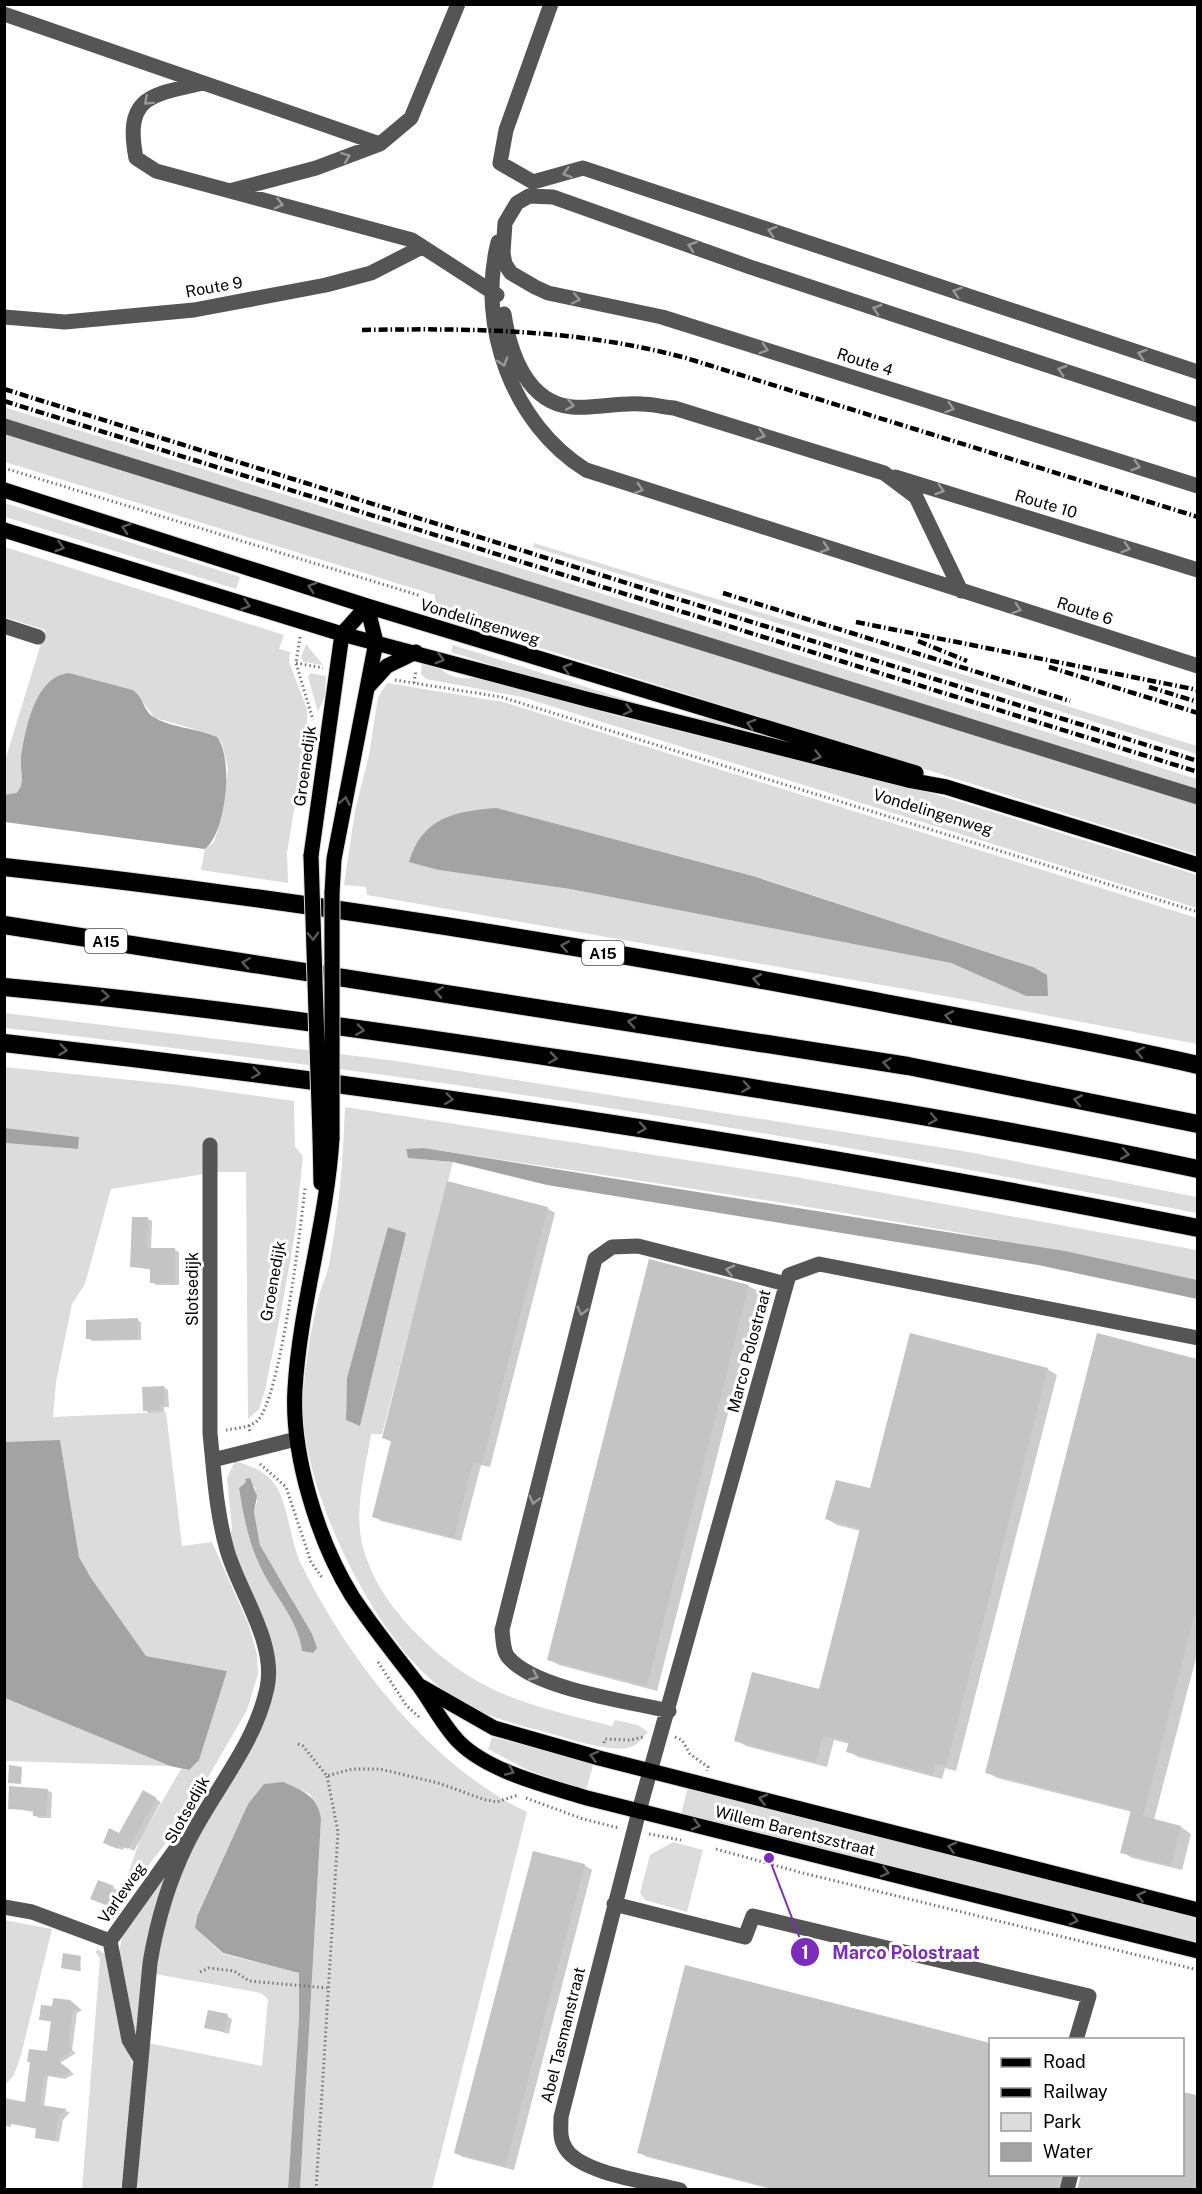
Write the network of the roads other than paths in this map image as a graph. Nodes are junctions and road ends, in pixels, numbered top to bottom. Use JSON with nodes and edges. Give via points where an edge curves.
{"nodes":[{"id":1,"x":458,"y":4,"type":"edge"},
{"id":2,"x":551,"y":4,"type":"edge"},
{"id":3,"x":4,"y":14,"type":"edge"},
{"id":4,"x":203,"y":82,"type":"junction"},
{"id":5,"x":380,"y":144,"type":"junction"},
{"id":6,"x":230,"y":191,"type":"junction"},
{"id":7,"x":505,"y":223,"type":"junction"},
{"id":8,"x":422,"y":246,"type":"junction"},
{"id":9,"x":521,"y":280,"type":"junction"},
{"id":10,"x":495,"y":286,"type":"junction"},
{"id":11,"x":4,"y":317,"type":"edge"},
{"id":12,"x":1197,"y":372,"type":"edge"},
{"id":13,"x":1197,"y":415,"type":"edge"},
{"id":14,"x":4,"y":426,"type":"edge"},
{"id":15,"x":884,"y":473,"type":"junction"},
{"id":16,"x":1197,"y":486,"type":"edge"},
{"id":17,"x":4,"y":490,"type":"edge"},
{"id":18,"x":4,"y":530,"type":"edge"},
{"id":19,"x":1197,"y":570,"type":"edge"},
{"id":20,"x":961,"y":591,"type":"junction"},
{"id":21,"x":367,"y":606,"type":"junction"},
{"id":22,"x":4,"y":626,"type":"edge"},
{"id":23,"x":342,"y":634,"type":"junction"},
{"id":24,"x":38,"y":637,"type":"dead end"},
{"id":25,"x":376,"y":642,"type":"junction"},
{"id":26,"x":416,"y":652,"type":"junction"},
{"id":27,"x":1197,"y":666,"type":"edge"},
{"id":28,"x":367,"y":687,"type":"junction"},
{"id":29,"x":946,"y":787,"type":"junction"},
{"id":30,"x":1197,"y":797,"type":"edge"},
{"id":31,"x":1197,"y":865,"type":"edge"},
{"id":32,"x":4,"y":867,"type":"edge"},
{"id":33,"x":4,"y":926,"type":"edge"},
{"id":34,"x":4,"y":938,"type":"edge"},
{"id":35,"x":207,"y":957,"type":"junction"},
{"id":36,"x":4,"y":987,"type":"edge"},
{"id":37,"x":4,"y":1043,"type":"edge"},
{"id":38,"x":1197,"y":1065,"type":"edge"},
{"id":39,"x":1197,"y":1124,"type":"edge"},
{"id":40,"x":326,"y":1138,"type":"junction"},
{"id":41,"x":210,"y":1145,"type":"dead end"},
{"id":42,"x":1197,"y":1169,"type":"edge"},
{"id":43,"x":1197,"y":1228,"type":"edge"},
{"id":44,"x":786,"y":1284,"type":"junction"},
{"id":45,"x":1197,"y":1338,"type":"edge"},
{"id":46,"x":296,"y":1439,"type":"junction"},
{"id":47,"x":213,"y":1460,"type":"junction"},
{"id":48,"x":419,"y":1686,"type":"junction"},
{"id":49,"x":669,"y":1711,"type":"junction"},
{"id":50,"x":651,"y":1770,"type":"junction"},
{"id":51,"x":639,"y":1810,"type":"junction"},
{"id":52,"x":188,"y":1842,"type":"junction"},
{"id":53,"x":614,"y":1904,"type":"junction"},
{"id":54,"x":4,"y":1907,"type":"edge"},
{"id":55,"x":1197,"y":1910,"type":"edge"},
{"id":56,"x":110,"y":1941,"type":"junction"},
{"id":57,"x":1197,"y":1952,"type":"edge"},
{"id":58,"x":1077,"y":2038,"type":"edge"},
{"id":59,"x":141,"y":2060,"type":"junction"},
{"id":60,"x":129,"y":2190,"type":"edge"},
{"id":61,"x":680,"y":2190,"type":"edge"}],
"edges":[{"from":1,"to":5,"type":"street","via":[[411,118]]},
{"from":12,"to":2,"type":"street","one_way":true,"via":[[583,168],[533,182],[500,162],[506,130]]},
{"from":3,"to":4,"type":"street"},
{"from":4,"to":5,"type":"street"},
{"from":4,"to":6,"type":"street","one_way":true,"via":[[154,95],[134,115],[136,159],[156,171]]},
{"from":6,"to":5,"type":"street","one_way":true,"via":[[316,168]]},
{"from":6,"to":8,"type":"street","one_way":true,"via":[[412,240]]},
{"from":7,"to":9,"type":"street","via":[[506,264]]},
{"from":7,"to":10,"type":"street","via":[[495,253]]},
{"from":13,"to":7,"type":"street","one_way":true,"via":[[750,267],[553,197],[529,196],[516,203]]},
{"from":8,"to":10,"type":"street","via":[[466,276]]},
{"from":8,"to":11,"type":"street","name":"Route 9","via":[[371,273],[194,309],[65,322]]},
{"from":9,"to":10,"type":"street"},
{"from":9,"to":16,"type":"street","name":"Route 4","one_way":true,"via":[[548,293],[662,317]]},
{"from":10,"to":15,"type":"street","name":"Route 10","one_way":true,"via":[[517,363],[536,392],[550,400],[571,407],[641,404],[674,408]]},
{"from":10,"to":20,"type":"street","name":"Route 6","one_way":true,"via":[[495,330],[505,370],[527,410],[557,449],[573,462],[601,477]]},
{"from":14,"to":30,"type":"street"},
{"from":15,"to":19,"type":"street","name":"Route 10","one_way":true},
{"from":15,"to":20,"type":"street","via":[[916,497]]},
{"from":21,"to":17,"type":"main road","name":"Vondelingenweg","one_way":true},
{"from":18,"to":23,"type":"main road","name":"Vondelingenweg","one_way":true},
{"from":20,"to":27,"type":"street","name":"Route 6","one_way":true},
{"from":21,"to":23,"type":"main road"},
{"from":21,"to":25,"type":"main road"},
{"from":29,"to":21,"type":"main road","name":"Vondelingenweg","one_way":true,"via":[[912,771]]},
{"from":22,"to":24,"type":"street"},
{"from":23,"to":25,"type":"main road","name":"Vondelingenweg"},
{"from":23,"to":40,"type":"main road","name":"Groenedijk","one_way":true,"bridge":true,"via":[[311,856]]},
{"from":25,"to":26,"type":"main road","name":"Vondelingenweg"},
{"from":25,"to":28,"type":"main road"},
{"from":26,"to":28,"type":"main road","via":[[387,666]]},
{"from":26,"to":29,"type":"main road","name":"Vondelingenweg","one_way":true,"via":[[590,700]]},
{"from":40,"to":28,"type":"main road","name":"Groenedijk","one_way":true,"bridge":true,"via":[[334,859]]},
{"from":29,"to":31,"type":"main road","name":"Vondelingenweg"},
{"from":38,"to":32,"type":"highway","number":"A15","one_way":true,"via":[[775,982],[470,930],[176,885]]},
{"from":33,"to":35,"type":"highway","number":"A15"},
{"from":34,"to":35,"type":"highway","number":"A15"},
{"from":39,"to":35,"type":"highway","number":"A15","one_way":true,"via":[[908,1066]]},
{"from":36,"to":42,"type":"highway","one_way":true,"via":[[173,1004],[793,1094]]},
{"from":37,"to":43,"type":"highway","one_way":true,"via":[[508,1107],[817,1156]]},
{"from":40,"to":46,"type":"main road","name":"Groenedijk","via":[[323,1198],[295,1390]]},
{"from":41,"to":47,"type":"street","name":"Slotsedijk"},
{"from":44,"to":45,"type":"street","name":"Marco Polostraat","via":[[789,1275],[819,1264]]},
{"from":44,"to":49,"type":"street","name":"Marco Polostraat"},
{"from":44,"to":49,"type":"street","one_way":true,"via":[[638,1246],[612,1247],[595,1259],[502,1630],[506,1656],[526,1673],[546,1682]]},
{"from":46,"to":47,"type":"street"},
{"from":46,"to":48,"type":"main road","name":"Willem Barentszstraat","via":[[330,1553],[382,1640]]},
{"from":47,"to":52,"type":"street","name":"Slotsedijk","via":[[213,1479],[228,1551],[254,1611],[268,1664],[267,1688],[249,1737]]},
{"from":50,"to":48,"type":"main road","name":"Willem Barentszstraat","one_way":true,"via":[[494,1728]]},
{"from":48,"to":51,"type":"main road","name":"Willem Barentszstraat","one_way":true,"via":[[459,1742],[487,1761],[535,1782]]},
{"from":49,"to":50,"type":"street","name":"Marco Polostraat"},
{"from":50,"to":51,"type":"street","name":"Marco Polostraat"},
{"from":55,"to":50,"type":"main road","name":"Willem Barentszstraat","one_way":true},
{"from":51,"to":53,"type":"street","name":"Abel Tasmanstraat"},
{"from":51,"to":57,"type":"main road","name":"Willem Barentszstraat","one_way":true},
{"from":52,"to":56,"type":"street","name":"Varleweg","via":[[175,1850]]},
{"from":52,"to":59,"type":"street","name":"Slotsedijk","via":[[155,1932]]},
{"from":53,"to":58,"type":"street","via":[[745,1936],[753,1916],[1089,1996]]},
{"from":53,"to":61,"type":"street","name":"Abel Tasmanstraat","via":[[560,2134],[564,2147],[581,2163]]},
{"from":54,"to":56,"type":"street","name":"Varleweg","via":[[32,1912]]},
{"from":56,"to":59,"type":"street","name":"Varleweg","via":[[129,2040]]},
{"from":59,"to":60,"type":"street","name":"Slotsedijk"}]}
